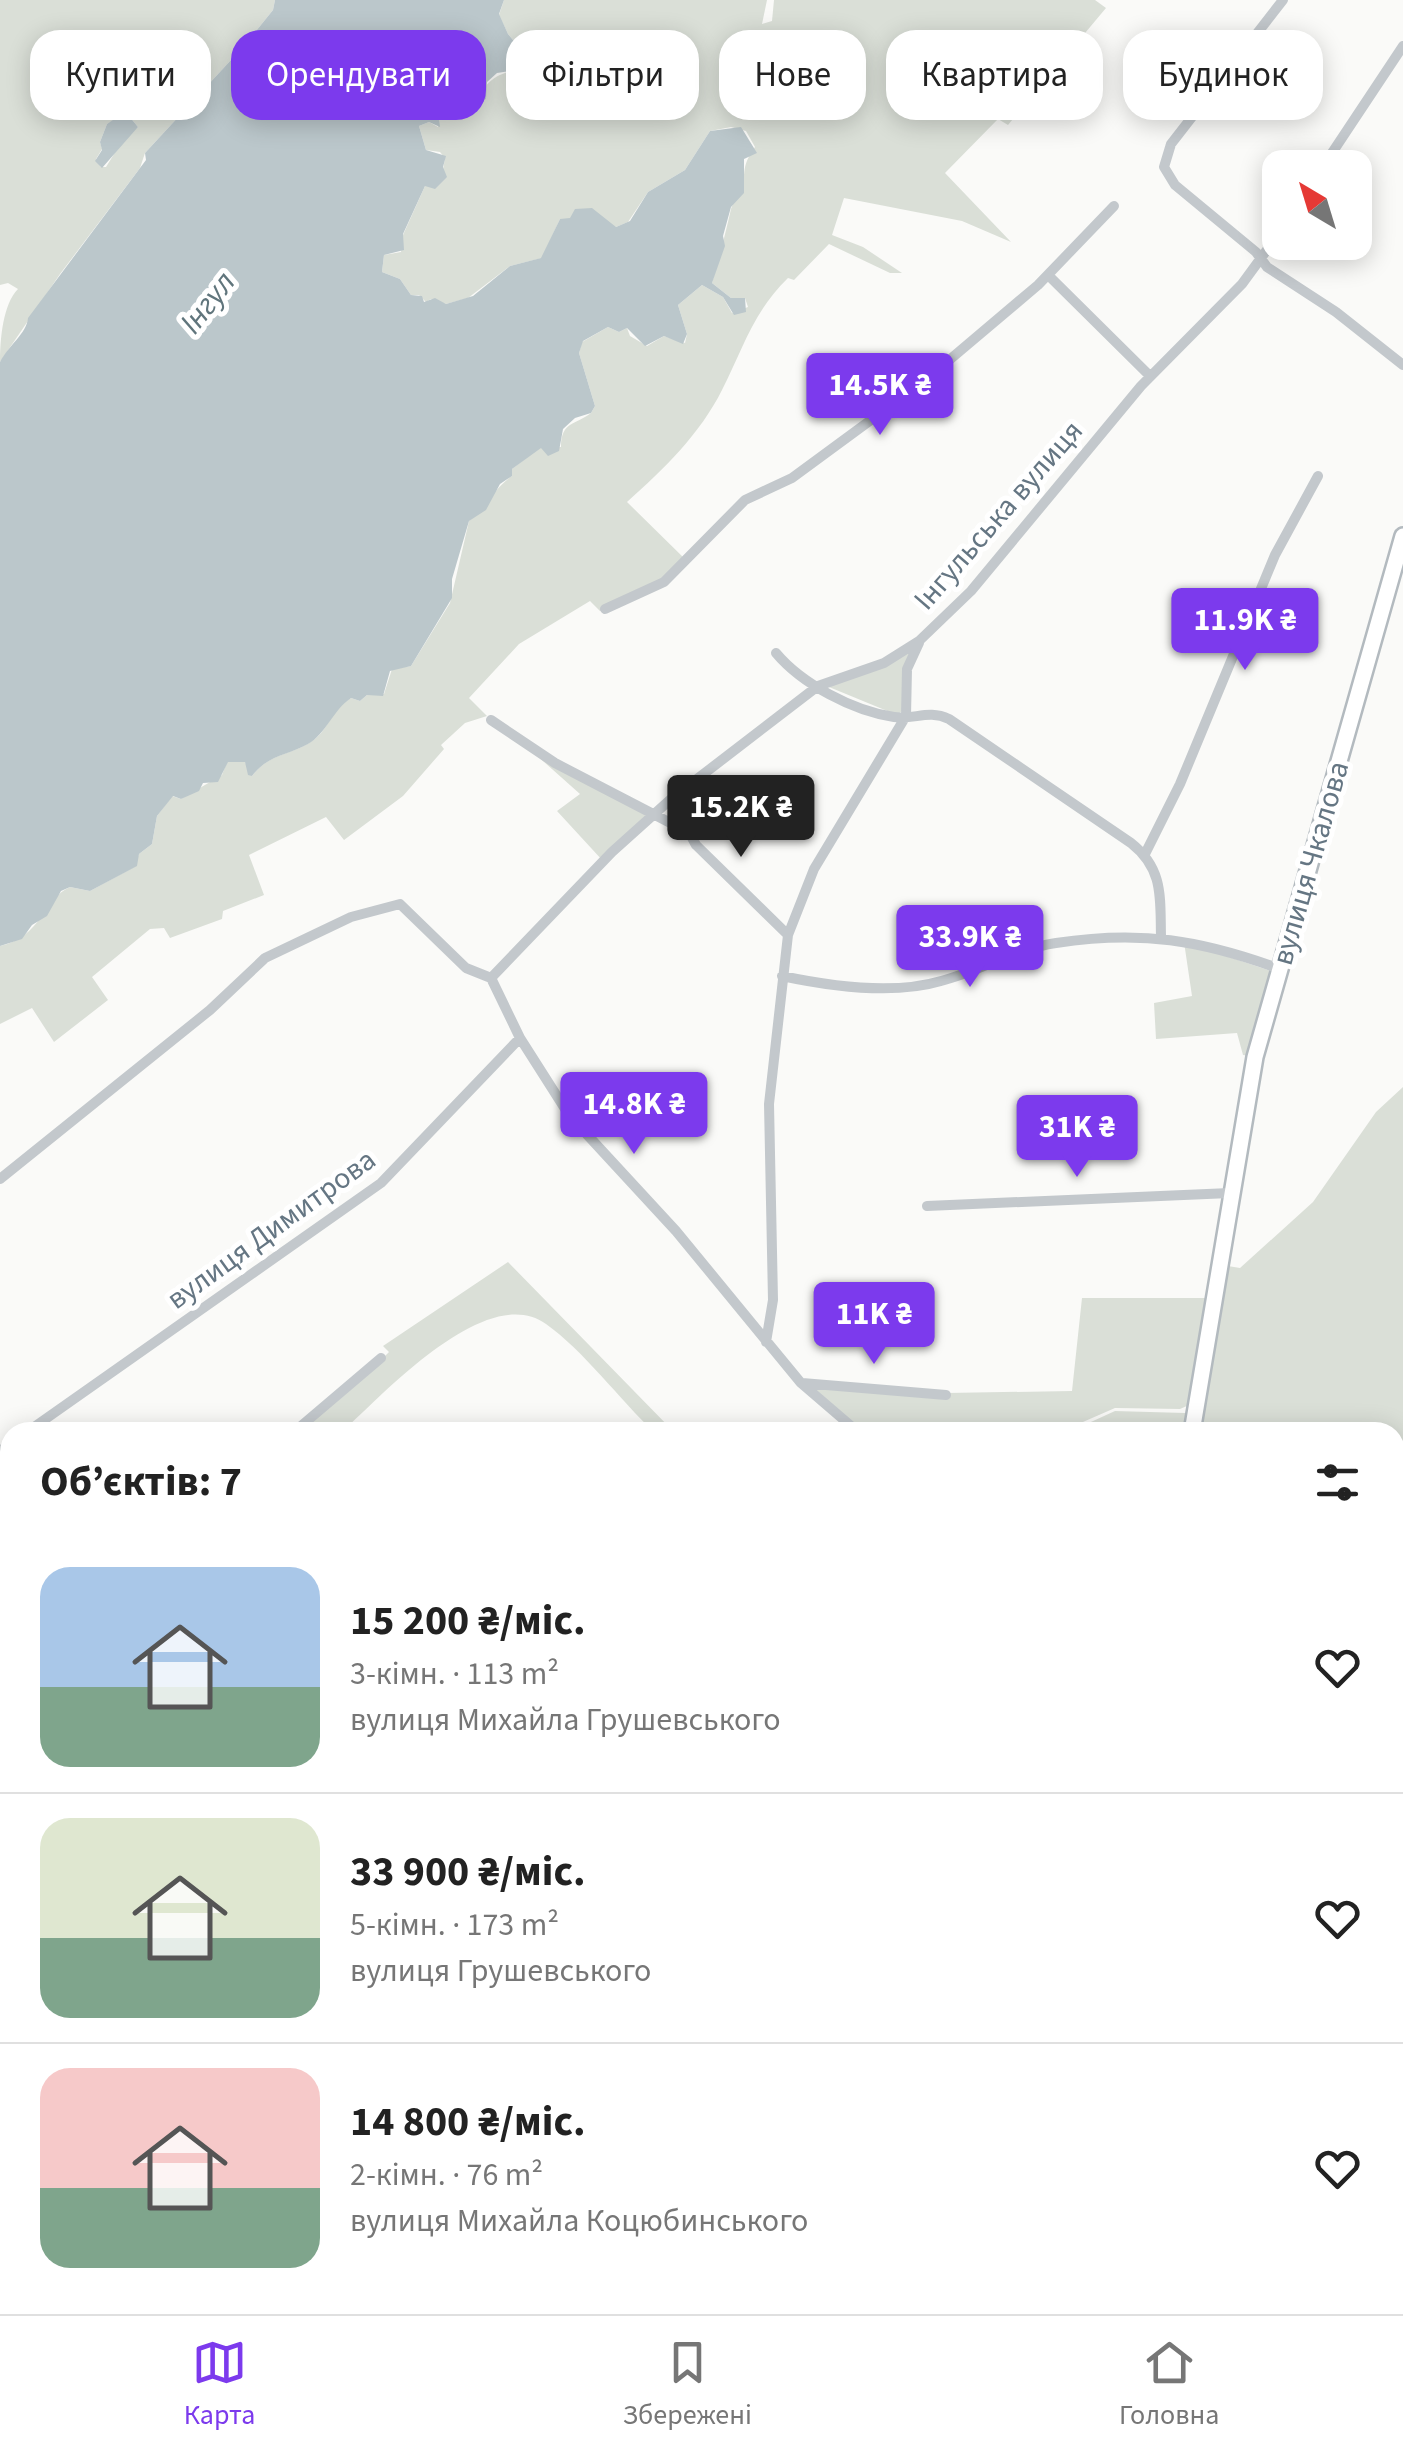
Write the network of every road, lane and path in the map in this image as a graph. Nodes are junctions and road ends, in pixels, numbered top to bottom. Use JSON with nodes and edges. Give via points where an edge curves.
{"nodes":[{"id":1,"x":1283,"y":0,"type":"edge"},
{"id":2,"x":1403,"y":46,"type":"edge"},
{"id":3,"x":1334,"y":150,"type":"edge"},
{"id":4,"x":1114,"y":206,"type":"dead end"},
{"id":5,"x":1262,"y":260,"type":"junction"},
{"id":6,"x":1048,"y":275,"type":"junction"},
{"id":7,"x":1403,"y":366,"type":"edge"},
{"id":8,"x":1150,"y":376,"type":"junction"},
{"id":9,"x":1318,"y":476,"type":"dead end"},
{"id":10,"x":1403,"y":536,"type":"edge"},
{"id":11,"x":606,"y":609,"type":"dead end"},
{"id":12,"x":920,"y":640,"type":"junction"},
{"id":13,"x":776,"y":653,"type":"dead end"},
{"id":14,"x":818,"y":686,"type":"junction"},
{"id":15,"x":906,"y":688,"type":"junction"},
{"id":16,"x":929,"y":712,"type":"junction"},
{"id":17,"x":906,"y":716,"type":"junction"},
{"id":18,"x":490,"y":720,"type":"dead end"},
{"id":19,"x":671,"y":799,"type":"junction"},
{"id":20,"x":652,"y":816,"type":"junction"},
{"id":21,"x":684,"y":830,"type":"junction"},
{"id":22,"x":1145,"y":854,"type":"junction"},
{"id":23,"x":788,"y":934,"type":"junction"},
{"id":24,"x":1161,"y":936,"type":"junction"},
{"id":25,"x":1280,"y":969,"type":"junction"},
{"id":26,"x":782,"y":976,"type":"junction"},
{"id":27,"x":491,"y":978,"type":"junction"},
{"id":28,"x":520,"y":1038,"type":"junction"},
{"id":29,"x":0,"y":1180,"type":"edge"},
{"id":30,"x":1230,"y":1193,"type":"junction"},
{"id":31,"x":926,"y":1206,"type":"dead end"},
{"id":32,"x":772,"y":1308,"type":"junction"},
{"id":33,"x":746,"y":1318,"type":"junction"},
{"id":34,"x":766,"y":1342,"type":"junction"},
{"id":35,"x":382,"y":1358,"type":"dead end"},
{"id":36,"x":801,"y":1383,"type":"junction"},
{"id":37,"x":946,"y":1395,"type":"dead end"},
{"id":38,"x":40,"y":1422,"type":"edge"},
{"id":39,"x":306,"y":1422,"type":"edge"},
{"id":40,"x":846,"y":1422,"type":"edge"},
{"id":41,"x":1194,"y":1422,"type":"edge"}],
"edges":[{"from":1,"to":5,"type":"street","via":[[1163,158],[1167,173]]},
{"from":2,"to":3,"type":"street"},
{"from":4,"to":6,"type":"street"},
{"from":5,"to":7,"type":"street"},
{"from":5,"to":8,"type":"street","name":"Інгульська вулиця"},
{"from":6,"to":8,"type":"street"},
{"from":6,"to":11,"type":"street","via":[[928,378],[792,478],[745,500],[664,582]]},
{"from":8,"to":12,"type":"street","name":"Інгульська вулиця","via":[[971,591]]},
{"from":9,"to":22,"type":"street","via":[[1275,555]]},
{"from":10,"to":25,"type":"street","name":"вулиця Чкалова"},
{"from":12,"to":14,"type":"street","name":"Інгульська вулиця","via":[[884,664]]},
{"from":12,"to":15,"type":"street"},
{"from":13,"to":14,"type":"street"},
{"from":14,"to":17,"type":"street","via":[[864,707]]},
{"from":14,"to":19,"type":"street","name":"Інгульська вулиця"},
{"from":15,"to":16,"type":"street","via":[[913,704]]},
{"from":15,"to":17,"type":"street"},
{"from":16,"to":17,"type":"street"},
{"from":16,"to":22,"type":"street","via":[[1014,761]]},
{"from":17,"to":23,"type":"street","via":[[814,869]]},
{"from":18,"to":20,"type":"street"},
{"from":19,"to":20,"type":"street","name":"Інгульська вулиця"},
{"from":19,"to":21,"type":"street"},
{"from":20,"to":21,"type":"street"},
{"from":20,"to":27,"type":"street","name":"Інгульська вулиця"},
{"from":21,"to":23,"type":"street"},
{"from":22,"to":24,"type":"street","via":[[1158,875]]},
{"from":23,"to":26,"type":"street"},
{"from":24,"to":25,"type":"street"},
{"from":24,"to":26,"type":"street","via":[[1055,943],[925,984],[814,983]]},
{"from":25,"to":30,"type":"street","name":"вулиця Чкалова","via":[[1254,1057]]},
{"from":26,"to":32,"type":"street","via":[[768,1146]]},
{"from":27,"to":28,"type":"street"},
{"from":27,"to":29,"type":"street","via":[[466,968],[400,904],[351,916],[264,958]]},
{"from":28,"to":33,"type":"street","via":[[569,1115]]},
{"from":28,"to":38,"type":"street","name":"вулиця Димитрова","via":[[381,1183]]},
{"from":30,"to":31,"type":"street"},
{"from":30,"to":41,"type":"street","name":"вулиця Чкалова"},
{"from":32,"to":33,"type":"street"},
{"from":32,"to":34,"type":"street"},
{"from":33,"to":34,"type":"street"},
{"from":34,"to":36,"type":"street"},
{"from":35,"to":39,"type":"street"},
{"from":36,"to":37,"type":"street"},
{"from":36,"to":40,"type":"street"}]}
